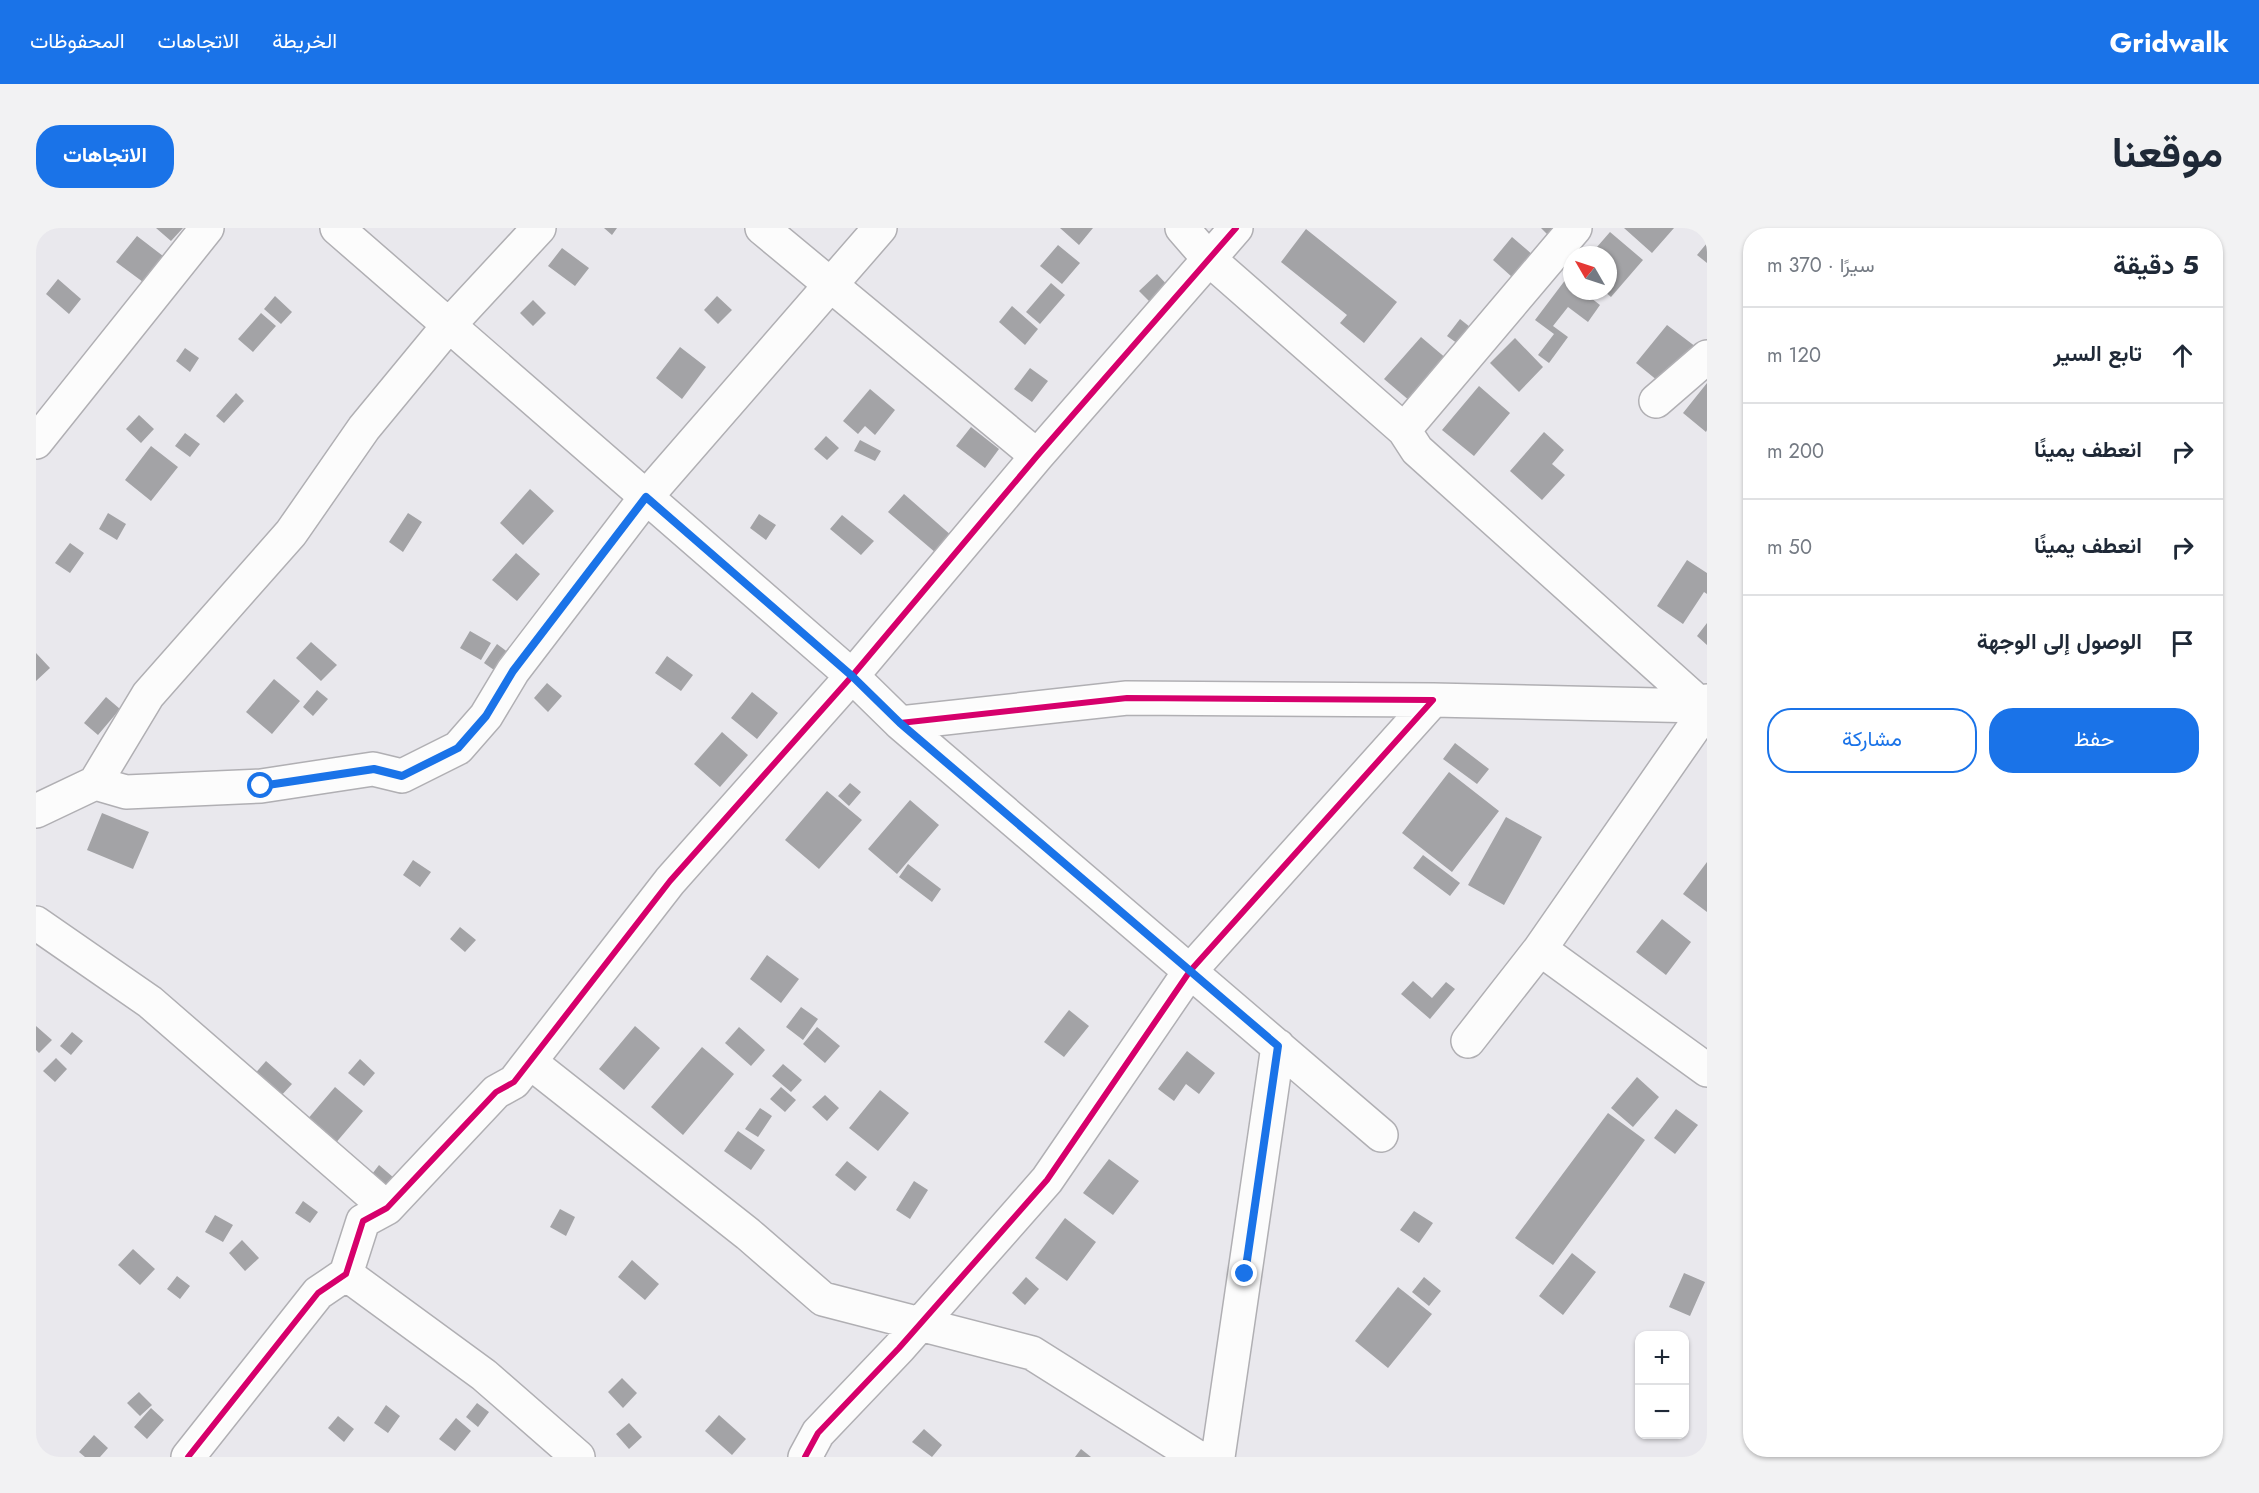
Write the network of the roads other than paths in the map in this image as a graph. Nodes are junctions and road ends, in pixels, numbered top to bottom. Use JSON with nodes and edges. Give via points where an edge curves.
{"nodes":[{"id":1,"x":207,"y":228,"type":"edge"},
{"id":2,"x":337,"y":228,"type":"edge"},
{"id":3,"x":539,"y":228,"type":"edge"},
{"id":4,"x":762,"y":228,"type":"edge"},
{"id":5,"x":880,"y":228,"type":"edge"},
{"id":6,"x":1182,"y":228,"type":"edge"},
{"id":7,"x":1236,"y":228,"type":"edge"},
{"id":8,"x":1575,"y":228,"type":"edge"},
{"id":9,"x":1209,"y":259,"type":"junction"},
{"id":10,"x":830,"y":285,"type":"junction"},
{"id":11,"x":449,"y":325,"type":"junction"},
{"id":12,"x":1707,"y":357,"type":"edge"},
{"id":13,"x":1656,"y":401,"type":"dead end"},
{"id":14,"x":1404,"y":430,"type":"junction"},
{"id":15,"x":36,"y":442,"type":"edge"},
{"id":16,"x":1037,"y":456,"type":"junction"},
{"id":17,"x":646,"y":497,"type":"junction"},
{"id":18,"x":852,"y":676,"type":"junction"},
{"id":19,"x":1433,"y":700,"type":"junction"},
{"id":20,"x":1704,"y":703,"type":"edge"},
{"id":21,"x":900,"y":723,"type":"junction"},
{"id":22,"x":95,"y":783,"type":"junction"},
{"id":23,"x":36,"y":812,"type":"edge"},
{"id":24,"x":36,"y":923,"type":"edge"},
{"id":25,"x":1540,"y":949,"type":"junction"},
{"id":26,"x":1190,"y":971,"type":"junction"},
{"id":27,"x":1468,"y":1041,"type":"dead end"},
{"id":28,"x":1278,"y":1046,"type":"junction"},
{"id":29,"x":530,"y":1062,"type":"junction"},
{"id":30,"x":1707,"y":1070,"type":"edge"},
{"id":31,"x":1381,"y":1135,"type":"dead end"},
{"id":32,"x":387,"y":1208,"type":"junction"},
{"id":33,"x":346,"y":1274,"type":"junction"},
{"id":34,"x":921,"y":1323,"type":"junction"},
{"id":35,"x":188,"y":1457,"type":"edge"},
{"id":36,"x":578,"y":1457,"type":"edge"},
{"id":37,"x":805,"y":1457,"type":"edge"},
{"id":38,"x":1197,"y":1457,"type":"edge"},
{"id":39,"x":1218,"y":1457,"type":"edge"}],
"edges":[{"from":1,"to":15,"type":"street"},
{"from":2,"to":11,"type":"street"},
{"from":3,"to":11,"type":"street"},
{"from":4,"to":10,"type":"street"},
{"from":5,"to":10,"type":"street"},
{"from":6,"to":9,"type":"street"},
{"from":7,"to":9,"type":"street"},
{"from":8,"to":14,"type":"street"},
{"from":9,"to":14,"type":"street"},
{"from":9,"to":16,"type":"street"},
{"from":10,"to":16,"type":"street"},
{"from":10,"to":17,"type":"street"},
{"from":11,"to":17,"type":"street"},
{"from":11,"to":22,"type":"street","via":[[364,428],[291,533],[148,695]]},
{"from":12,"to":13,"type":"street"},
{"from":14,"to":20,"type":"street","via":[[1417,450]]},
{"from":16,"to":18,"type":"street"},
{"from":17,"to":18,"type":"street"},
{"from":17,"to":22,"type":"street","via":[[513,671],[486,716],[458,748],[402,776],[374,769],[261,786],[126,792]]},
{"from":18,"to":21,"type":"street"},
{"from":18,"to":29,"type":"street","via":[[670,881]]},
{"from":19,"to":20,"type":"street"},
{"from":19,"to":21,"type":"street","via":[[1127,698]]},
{"from":19,"to":26,"type":"street"},
{"from":20,"to":25,"type":"street","via":[[1695,726]]},
{"from":21,"to":26,"type":"street"},
{"from":22,"to":23,"type":"street"},
{"from":24,"to":32,"type":"street","via":[[150,1002]]},
{"from":25,"to":27,"type":"street"},
{"from":25,"to":30,"type":"street"},
{"from":26,"to":28,"type":"street"},
{"from":26,"to":34,"type":"street","via":[[1047,1180]]},
{"from":28,"to":31,"type":"street"},
{"from":28,"to":39,"type":"street"},
{"from":29,"to":32,"type":"street","via":[[514,1082],[496,1092]]},
{"from":29,"to":34,"type":"street","via":[[748,1234],[823,1299]]},
{"from":32,"to":33,"type":"street","via":[[363,1221]]},
{"from":33,"to":35,"type":"street","via":[[318,1293]]},
{"from":33,"to":36,"type":"street","via":[[484,1375]]},
{"from":34,"to":37,"type":"street","via":[[818,1432]]},
{"from":34,"to":38,"type":"street","via":[[1032,1353]]}]}
